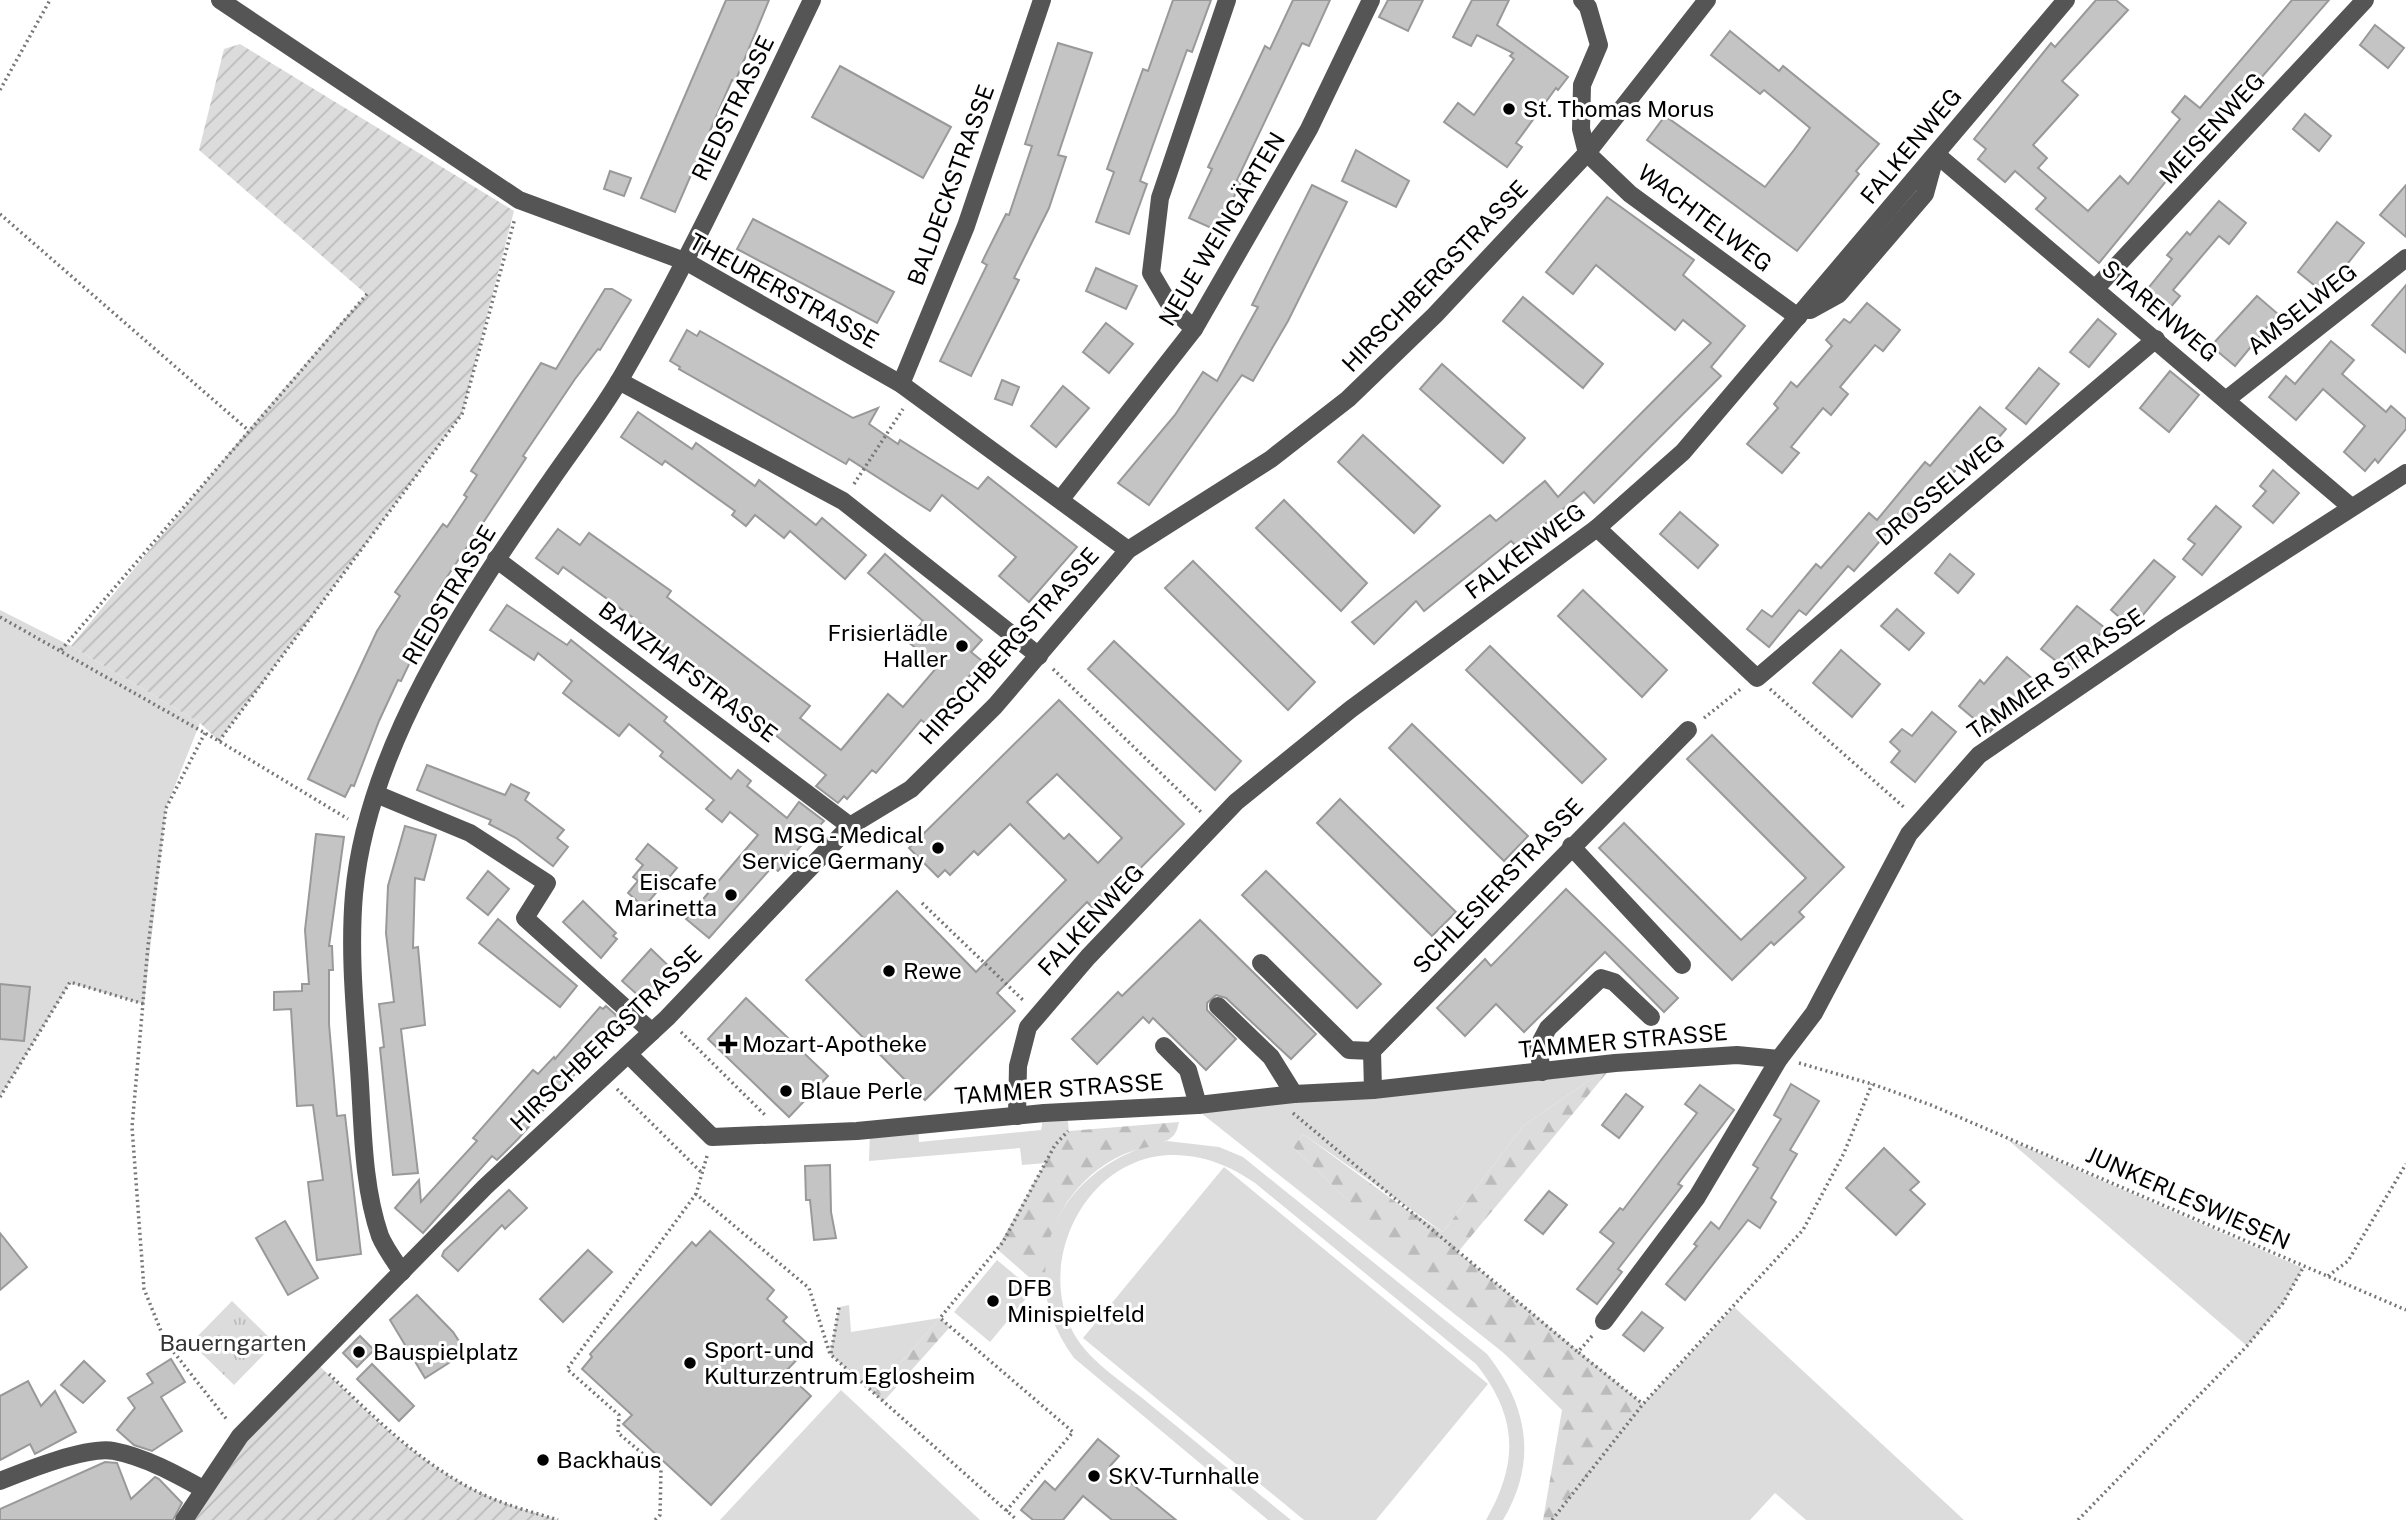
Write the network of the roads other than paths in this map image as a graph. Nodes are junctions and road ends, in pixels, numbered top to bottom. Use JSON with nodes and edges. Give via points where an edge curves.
{"nodes":[{"id":1,"x":220,"y":0,"type":"edge"},
{"id":2,"x":812,"y":0,"type":"edge"},
{"id":3,"x":1042,"y":0,"type":"edge"},
{"id":4,"x":1227,"y":0,"type":"edge"},
{"id":5,"x":1371,"y":0,"type":"edge"},
{"id":6,"x":1582,"y":0,"type":"edge"},
{"id":7,"x":1707,"y":0,"type":"edge"},
{"id":8,"x":2066,"y":0,"type":"edge"},
{"id":9,"x":2365,"y":0,"type":"edge"},
{"id":10,"x":1587,"y":153,"type":"junction"},
{"id":11,"x":1936,"y":154,"type":"junction"},
{"id":12,"x":2406,"y":258,"type":"edge"},
{"id":13,"x":687,"y":262,"type":"junction"},
{"id":14,"x":2095,"y":289,"type":"junction"},
{"id":15,"x":1798,"y":317,"type":"junction"},
{"id":16,"x":1194,"y":329,"type":"junction"},
{"id":17,"x":2156,"y":339,"type":"junction"},
{"id":18,"x":619,"y":381,"type":"junction"},
{"id":19,"x":907,"y":389,"type":"junction"},
{"id":20,"x":2227,"y":399,"type":"junction"},
{"id":21,"x":2406,"y":473,"type":"edge"},
{"id":22,"x":1061,"y":499,"type":"junction"},
{"id":23,"x":2350,"y":506,"type":"junction"},
{"id":24,"x":1597,"y":528,"type":"junction"},
{"id":25,"x":1128,"y":550,"type":"junction"},
{"id":26,"x":496,"y":559,"type":"junction"},
{"id":27,"x":1039,"y":656,"type":"junction"},
{"id":28,"x":1688,"y":730,"type":"road end"},
{"id":29,"x":376,"y":794,"type":"junction"},
{"id":30,"x":850,"y":825,"type":"junction"},
{"id":31,"x":1571,"y":846,"type":"junction"},
{"id":32,"x":1261,"y":963,"type":"dead end"},
{"id":33,"x":1682,"y":965,"type":"dead end"},
{"id":34,"x":1218,"y":1006,"type":"dead end"},
{"id":35,"x":1651,"y":1017,"type":"dead end"},
{"id":36,"x":652,"y":1032,"type":"junction"},
{"id":37,"x":1164,"y":1046,"type":"dead end"},
{"id":38,"x":1372,"y":1051,"type":"junction"},
{"id":39,"x":629,"y":1055,"type":"junction"},
{"id":40,"x":1779,"y":1059,"type":"junction"},
{"id":41,"x":1542,"y":1072,"type":"junction"},
{"id":42,"x":1373,"y":1090,"type":"junction"},
{"id":43,"x":1293,"y":1103,"type":"junction"},
{"id":44,"x":1198,"y":1105,"type":"junction"},
{"id":45,"x":1017,"y":1116,"type":"junction"},
{"id":46,"x":402,"y":1272,"type":"junction"},
{"id":47,"x":1604,"y":1321,"type":"road end"},
{"id":48,"x":0,"y":1481,"type":"edge"},
{"id":49,"x":203,"y":1489,"type":"junction"},
{"id":50,"x":184,"y":1520,"type":"edge"}],
"edges":[{"from":1,"to":13,"type":"street","name":"THEURERSTRASSE","via":[[519,200]]},
{"from":2,"to":13,"type":"street","name":"RIEDSTRASSE"},
{"from":3,"to":19,"type":"street","name":"BALDECKSTRASSE"},
{"from":4,"to":16,"type":"street","via":[[1160,198],[1151,273],[1171,307]]},
{"from":5,"to":16,"type":"street","name":"NEUE WEINGÄRTEN","via":[[1309,129]]},
{"from":6,"to":10,"type":"street","via":[[1599,44],[1582,85],[1581,129]]},
{"from":7,"to":10,"type":"street","name":"HIRSCHBERGSTRASSE"},
{"from":8,"to":11,"type":"street","name":"FALKENWEG"},
{"from":9,"to":14,"type":"street","name":"MEISENWEG"},
{"from":10,"to":15,"type":"street","name":"WACHTELWEG","via":[[1630,194]]},
{"from":10,"to":25,"type":"street","name":"HIRSCHBERGSTRASSE","via":[[1435,315],[1348,399],[1271,459]]},
{"from":11,"to":14,"type":"street","name":"STARENWEG"},
{"from":11,"to":15,"type":"street","name":"FALKENWEG"},
{"from":12,"to":20,"type":"street","name":"AMSELWEG"},
{"from":13,"to":18,"type":"street","name":"RIEDSTRASSE"},
{"from":13,"to":19,"type":"street","name":"THEURERSTRASSE"},
{"from":14,"to":17,"type":"street","name":"STARENWEG"},
{"from":15,"to":24,"type":"street","name":"FALKENWEG","via":[[1683,452]]},
{"from":16,"to":22,"type":"street","name":"NEUE WEINGÄRTEN"},
{"from":17,"to":20,"type":"street","name":"STARENWEG"},
{"from":17,"to":24,"type":"street","name":"DROSSELWEG","via":[[1757,678]]},
{"from":18,"to":26,"type":"street","name":"RIEDSTRASSE"},
{"from":18,"to":27,"type":"street","via":[[843,501]]},
{"from":19,"to":22,"type":"street","name":"THEURERSTRASSE"},
{"from":20,"to":23,"type":"street","name":"STARENWEG"},
{"from":21,"to":23,"type":"street","name":"TAMMER STRASSE"},
{"from":22,"to":25,"type":"street","name":"THEURERSTRASSE"},
{"from":23,"to":40,"type":"street","name":"TAMMER STRASSE","via":[[1979,755],[1909,834],[1814,1013]]},
{"from":24,"to":45,"type":"street","name":"FALKENWEG","via":[[1351,709],[1236,802],[1028,1027],[1022,1043]]},
{"from":25,"to":27,"type":"street","name":"HIRSCHBERGSTRASSE"},
{"from":26,"to":29,"type":"street","name":"RIEDSTRASSE","via":[[425,680]]},
{"from":26,"to":30,"type":"street","name":"BANZHAFSTRASSE"},
{"from":27,"to":30,"type":"street","name":"HIRSCHBERGSTRASSE","via":[[911,789]]},
{"from":28,"to":31,"type":"street","name":"SCHLESIERSTRASSE"},
{"from":29,"to":36,"type":"street","via":[[470,833],[547,883],[525,918]]},
{"from":29,"to":46,"type":"street","name":"RIEDSTRASSE","via":[[354,891],[351,956],[372,1207],[381,1240]]},
{"from":30,"to":36,"type":"street","name":"HIRSCHBERGSTRASSE"},
{"from":31,"to":33,"type":"street"},
{"from":31,"to":38,"type":"street","name":"SCHLESIERSTRASSE"},
{"from":32,"to":38,"type":"street","via":[[1349,1050]]},
{"from":34,"to":43,"type":"street","via":[[1271,1057]]},
{"from":35,"to":41,"type":"street","via":[[1614,982],[1601,978],[1548,1028],[1538,1047]]},
{"from":36,"to":39,"type":"street","name":"HIRSCHBERGSTRASSE"},
{"from":37,"to":44,"type":"street","via":[[1188,1070]]},
{"from":38,"to":42,"type":"street"},
{"from":39,"to":45,"type":"street","name":"TAMMER STRASSE","via":[[712,1137],[857,1131]]},
{"from":39,"to":46,"type":"street","name":"HIRSCHBERGSTRASSE","via":[[485,1187]]},
{"from":40,"to":41,"type":"street","name":"TAMMER STRASSE","via":[[1737,1055]]},
{"from":40,"to":47,"type":"street","via":[[1697,1197]]},
{"from":41,"to":42,"type":"street","name":"TAMMER STRASSE"},
{"from":42,"to":43,"type":"street","name":"TAMMER STRASSE"},
{"from":43,"to":44,"type":"street","name":"TAMMER STRASSE"},
{"from":44,"to":45,"type":"street","name":"TAMMER STRASSE"},
{"from":46,"to":49,"type":"street","name":"HIRSCHBERGSTRASSE","via":[[240,1436]]},
{"from":48,"to":49,"type":"street","via":[[76,1456],[113,1451],[171,1471]]},
{"from":49,"to":50,"type":"street","name":"HIRSCHBERGSTRASSE"}]}
